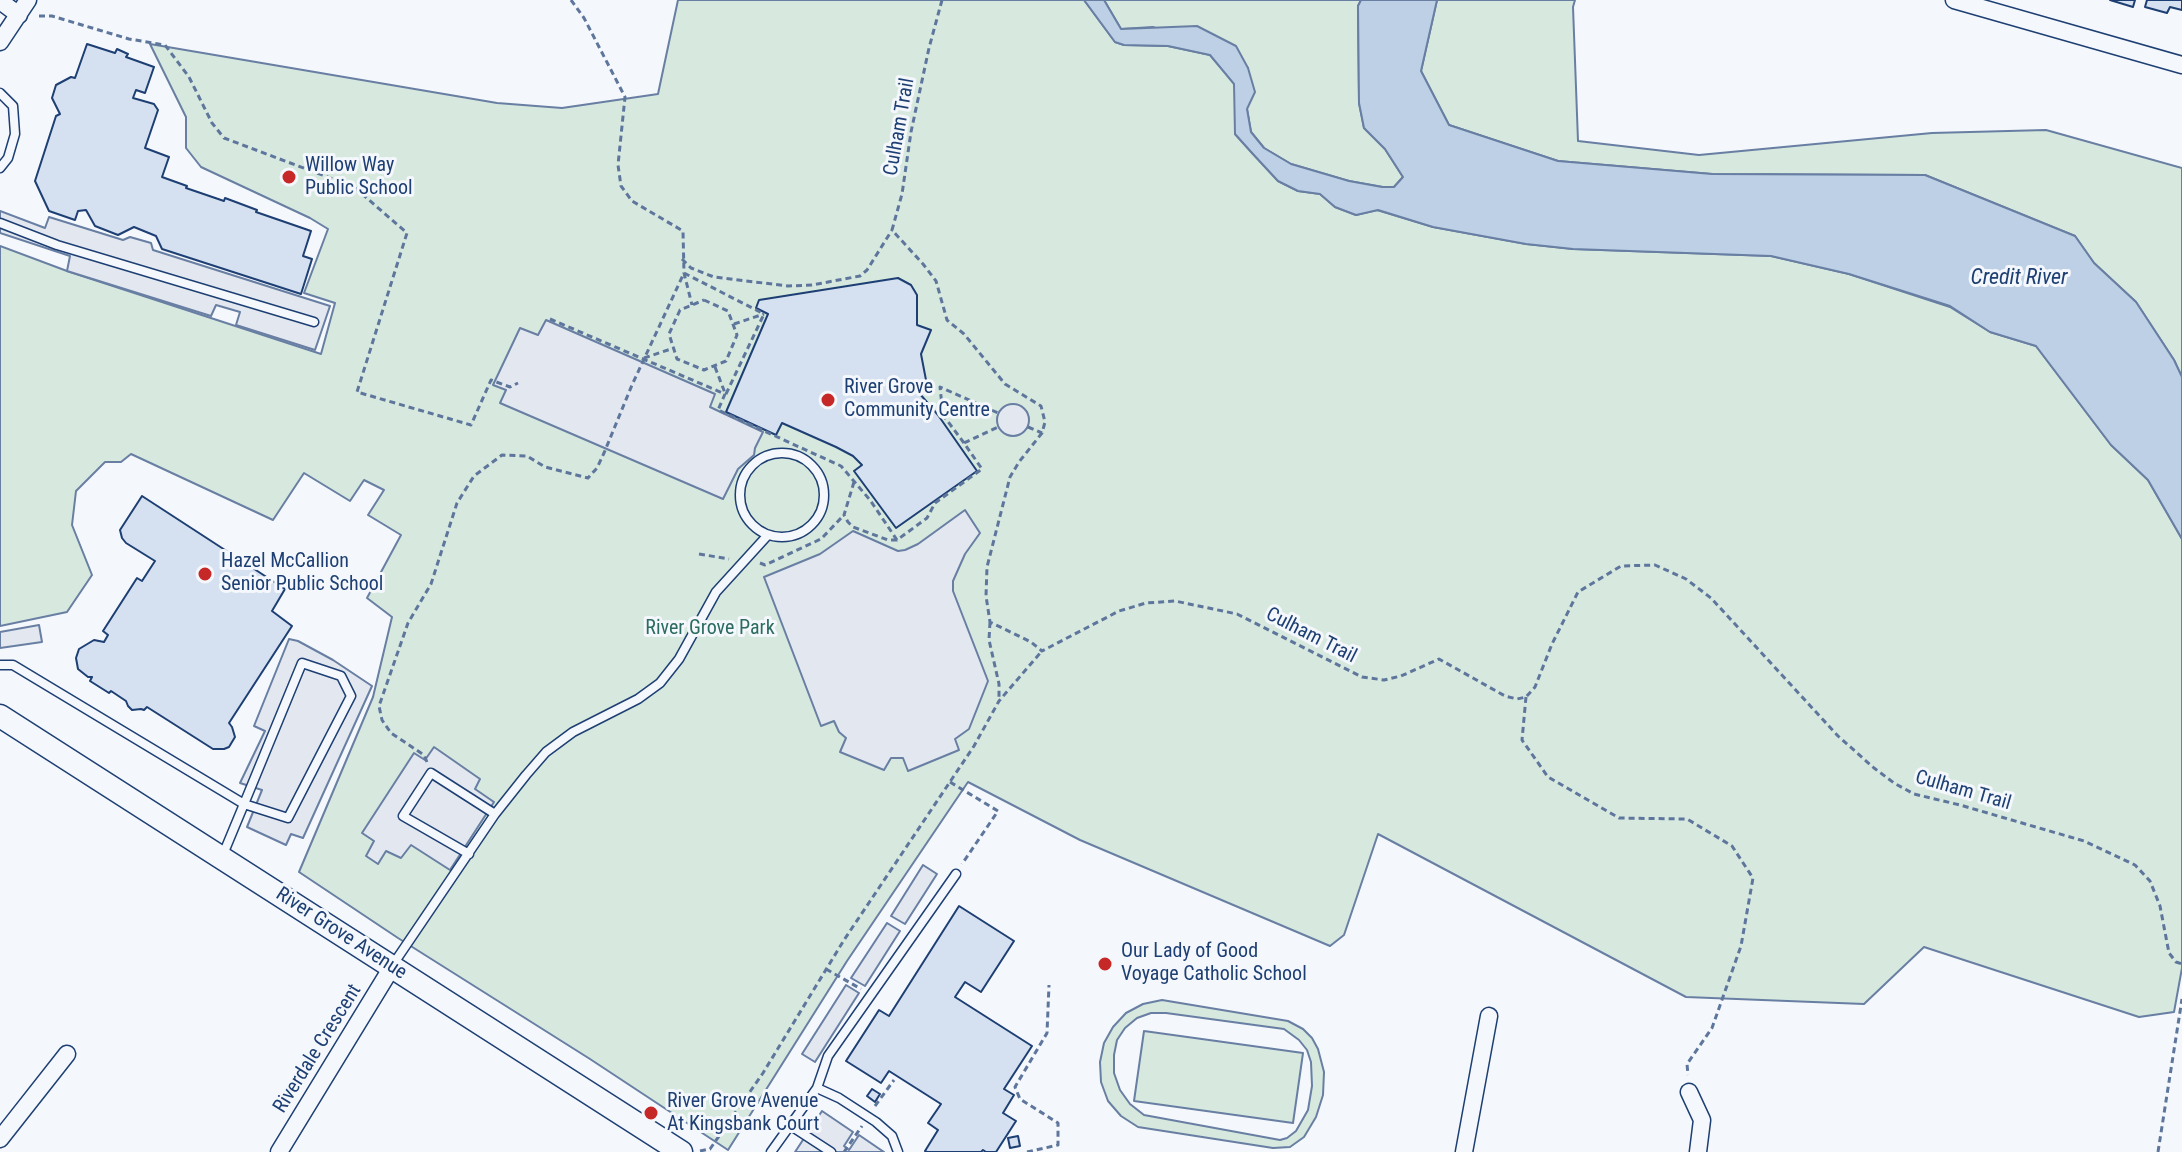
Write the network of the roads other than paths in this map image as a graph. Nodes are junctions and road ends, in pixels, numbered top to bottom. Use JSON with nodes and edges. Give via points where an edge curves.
{"nodes":[{"id":1,"x":1954,"y":0,"type":"edge"},
{"id":2,"x":0,"y":1,"type":"edge"},
{"id":3,"x":23,"y":8,"type":"edge"},
{"id":4,"x":0,"y":42,"type":"edge"},
{"id":5,"x":2182,"y":65,"type":"edge"},
{"id":6,"x":0,"y":93,"type":"edge"},
{"id":7,"x":0,"y":168,"type":"edge"},
{"id":8,"x":0,"y":223,"type":"edge"},
{"id":9,"x":314,"y":322,"type":"dead end"},
{"id":10,"x":767,"y":536,"type":"junction"},
{"id":11,"x":0,"y":665,"type":"edge"},
{"id":12,"x":0,"y":716,"type":"edge"},
{"id":13,"x":244,"y":804,"type":"junction"},
{"id":14,"x":495,"y":814,"type":"junction"},
{"id":15,"x":469,"y":854,"type":"junction"},
{"id":16,"x":222,"y":858,"type":"junction"},
{"id":17,"x":956,"y":874,"type":"road end"},
{"id":18,"x":392,"y":967,"type":"junction"},
{"id":19,"x":1489,"y":1016,"type":"dead end"},
{"id":20,"x":67,"y":1054,"type":"dead end"},
{"id":21,"x":817,"y":1088,"type":"junction"},
{"id":22,"x":1689,"y":1092,"type":"road end"},
{"id":23,"x":791,"y":1126,"type":"junction"},
{"id":24,"x":0,"y":1139,"type":"edge"},
{"id":25,"x":279,"y":1152,"type":"edge"},
{"id":26,"x":681,"y":1152,"type":"edge"},
{"id":27,"x":771,"y":1152,"type":"edge"},
{"id":28,"x":831,"y":1152,"type":"edge"},
{"id":29,"x":898,"y":1152,"type":"edge"},
{"id":30,"x":1464,"y":1152,"type":"edge"},
{"id":31,"x":1698,"y":1152,"type":"edge"}],
"edges":[{"from":1,"to":5,"type":"street"},
{"from":2,"to":3,"type":"street"},
{"from":3,"to":4,"type":"street"},
{"from":6,"to":7,"type":"lane","via":[[13,106],[15,134]]},
{"from":8,"to":9,"type":"lane"},
{"from":10,"to":10,"type":"lane","via":[[789,538],[817,520],[823,484],[816,469],[800,456],[779,452],[759,458],[741,481],[741,512]]},
{"from":10,"to":14,"type":"lane","via":[[716,592],[660,683],[546,752]]},
{"from":11,"to":13,"type":"lane","via":[[13,665]]},
{"from":12,"to":16,"type":"street","name":"River Grove Avenue"},
{"from":13,"to":13,"type":"lane","via":[[288,818],[351,696],[341,676],[302,663]]},
{"from":13,"to":16,"type":"lane"},
{"from":14,"to":15,"type":"lane"},
{"from":14,"to":15,"type":"lane","via":[[431,773],[403,816]]},
{"from":15,"to":18,"type":"lane"},
{"from":16,"to":18,"type":"street","name":"River Grove Avenue"},
{"from":17,"to":21,"type":"lane","via":[[828,1056]]},
{"from":18,"to":25,"type":"street","name":"Riverdale Crescent"},
{"from":18,"to":26,"type":"street","name":"River Grove Avenue"},
{"from":19,"to":30,"type":"street"},
{"from":20,"to":24,"type":"street"},
{"from":21,"to":23,"type":"lane"},
{"from":21,"to":29,"type":"lane","via":[[876,1122],[892,1136]]},
{"from":22,"to":31,"type":"street","via":[[1702,1120]]},
{"from":23,"to":27,"type":"lane"},
{"from":23,"to":28,"type":"lane"}]}
